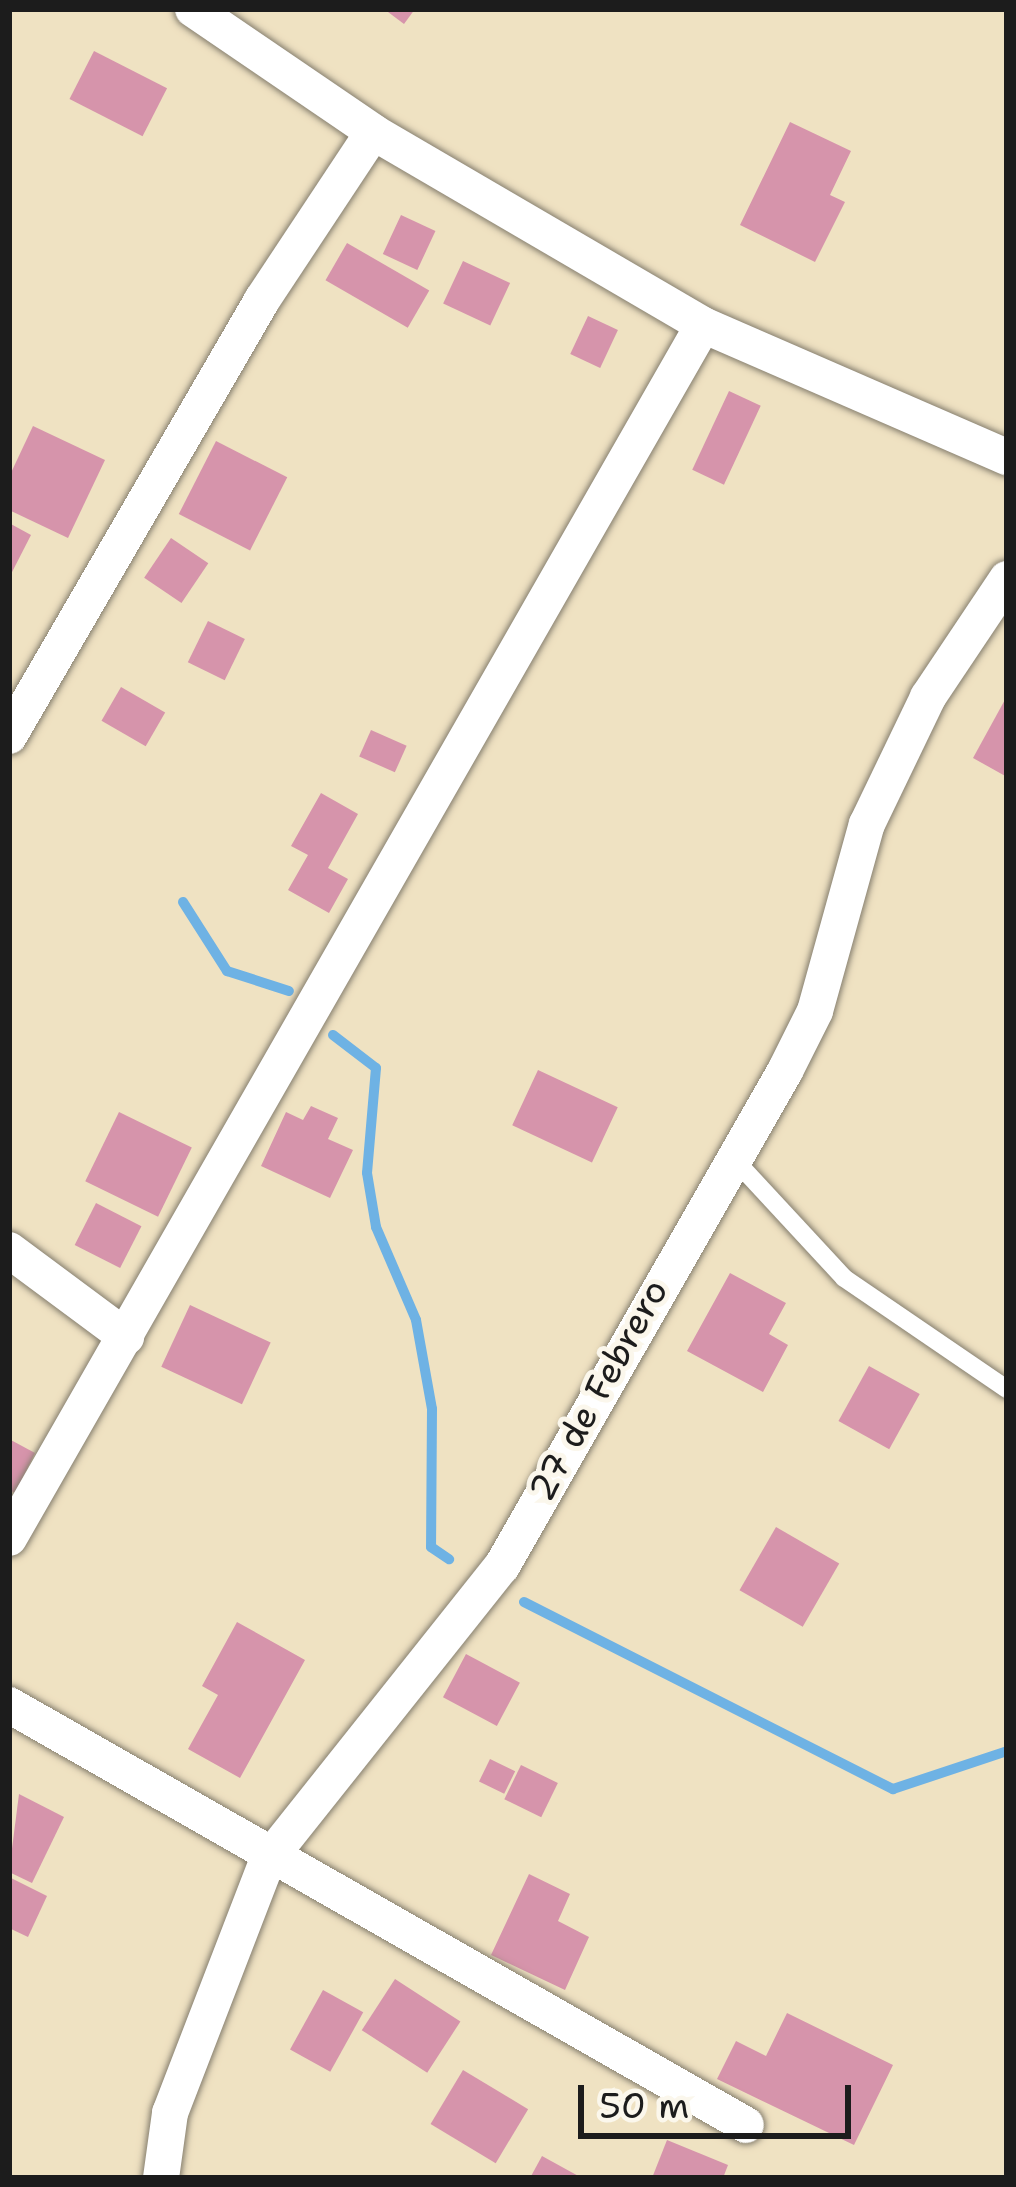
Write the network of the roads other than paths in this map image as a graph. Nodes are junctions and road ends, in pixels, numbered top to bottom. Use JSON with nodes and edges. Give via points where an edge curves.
{"nodes":[{"id":1,"x":193,"y":9,"type":"edge"},
{"id":2,"x":373,"y":132,"type":"junction"},
{"id":3,"x":703,"y":325,"type":"junction"},
{"id":4,"x":1007,"y":457,"type":"edge"},
{"id":5,"x":1007,"y":578,"type":"edge"},
{"id":6,"x":9,"y":736,"type":"edge"},
{"id":7,"x":731,"y":1156,"type":"junction"},
{"id":8,"x":9,"y":1250,"type":"edge"},
{"id":9,"x":126,"y":1337,"type":"junction"},
{"id":10,"x":1007,"y":1390,"type":"edge"},
{"id":11,"x":9,"y":1538,"type":"edge"},
{"id":12,"x":9,"y":1705,"type":"edge"},
{"id":13,"x":267,"y":1861,"type":"junction"},
{"id":14,"x":746,"y":2125,"type":"dead end"},
{"id":15,"x":161,"y":2178,"type":"edge"}],
"edges":[{"from":1,"to":2,"type":"street"},
{"from":2,"to":3,"type":"street"},
{"from":2,"to":6,"type":"street","via":[[262,300]]},
{"from":3,"to":4,"type":"street"},
{"from":3,"to":9,"type":"street"},
{"from":5,"to":7,"type":"street","name":"27 de Febrero","via":[[928,697],[867,824],[815,1011]]},
{"from":7,"to":10,"type":"lane","via":[[844,1278]]},
{"from":7,"to":13,"type":"street","name":"27 de Febrero","via":[[502,1566]]},
{"from":8,"to":9,"type":"street"},
{"from":9,"to":11,"type":"street"},
{"from":12,"to":13,"type":"street"},
{"from":13,"to":14,"type":"street"},
{"from":13,"to":15,"type":"street","name":"27 de Febrero","via":[[170,2113]]}]}
